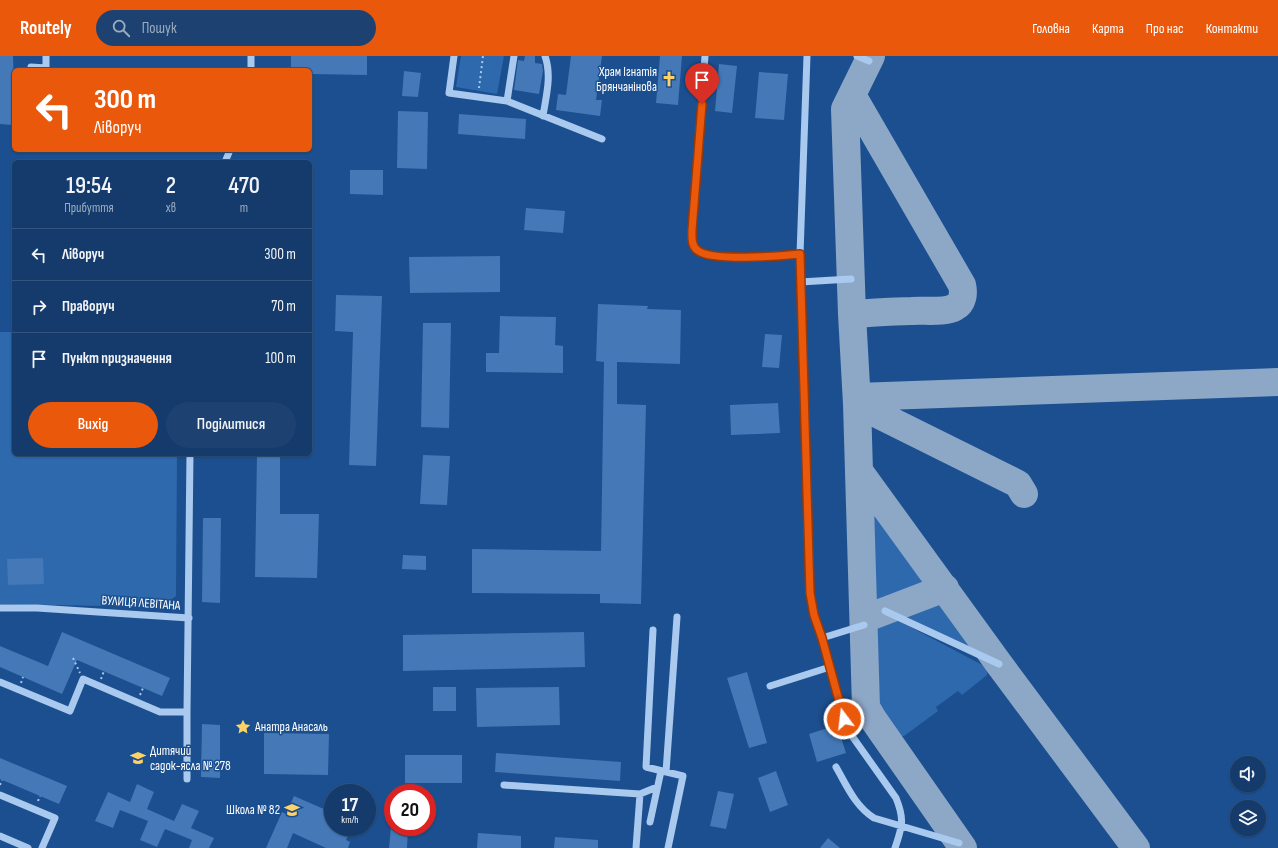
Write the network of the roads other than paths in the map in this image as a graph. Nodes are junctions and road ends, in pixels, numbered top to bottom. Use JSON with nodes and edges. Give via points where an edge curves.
{"nodes":[{"id":1,"x":46,"y":56,"type":"edge"},
{"id":2,"x":251,"y":56,"type":"edge"},
{"id":3,"x":454,"y":56,"type":"edge"},
{"id":4,"x":514,"y":56,"type":"edge"},
{"id":5,"x":545,"y":56,"type":"edge"},
{"id":6,"x":705,"y":56,"type":"edge"},
{"id":7,"x":807,"y":56,"type":"edge"},
{"id":8,"x":857,"y":56,"type":"edge"},
{"id":9,"x":869,"y":61,"type":"dead end"},
{"id":10,"x":31,"y":67,"type":"dead end"},
{"id":11,"x":38,"y":68,"type":"edge"},
{"id":12,"x":46,"y":68,"type":"edge"},
{"id":13,"x":251,"y":68,"type":"edge"},
{"id":14,"x":507,"y":101,"type":"junction"},
{"id":15,"x":544,"y":116,"type":"junction"},
{"id":16,"x":602,"y":139,"type":"dead end"},
{"id":17,"x":800,"y":254,"type":"junction"},
{"id":18,"x":851,"y":279,"type":"dead end"},
{"id":19,"x":800,"y":282,"type":"junction"},
{"id":20,"x":190,"y":456,"type":"edge"},
{"id":21,"x":0,"y":608,"type":"edge"},
{"id":22,"x":885,"y":611,"type":"dead end"},
{"id":23,"x":677,"y":617,"type":"dead end"},
{"id":24,"x":189,"y":618,"type":"junction"},
{"id":25,"x":864,"y":625,"type":"dead end"},
{"id":26,"x":653,"y":630,"type":"dead end"},
{"id":27,"x":822,"y":638,"type":"junction"},
{"id":28,"x":999,"y":664,"type":"dead end"},
{"id":29,"x":830,"y":667,"type":"junction"},
{"id":30,"x":0,"y":682,"type":"edge"},
{"id":31,"x":770,"y":686,"type":"dead end"},
{"id":32,"x":187,"y":712,"type":"junction"},
{"id":33,"x":836,"y":767,"type":"dead end"},
{"id":34,"x":663,"y":771,"type":"junction"},
{"id":35,"x":187,"y":779,"type":"dead end"},
{"id":36,"x":504,"y":785,"type":"dead end"},
{"id":37,"x":657,"y":787,"type":"junction"},
{"id":38,"x":640,"y":794,"type":"junction"},
{"id":39,"x":0,"y":795,"type":"edge"},
{"id":40,"x":650,"y":822,"type":"dead end"},
{"id":41,"x":902,"y":827,"type":"junction"},
{"id":42,"x":0,"y":836,"type":"edge"},
{"id":43,"x":959,"y":843,"type":"dead end"},
{"id":44,"x":28,"y":848,"type":"edge"},
{"id":45,"x":42,"y":848,"type":"edge"},
{"id":46,"x":636,"y":848,"type":"edge"},
{"id":47,"x":668,"y":848,"type":"edge"},
{"id":48,"x":895,"y":848,"type":"edge"}],
"edges":[{"from":1,"to":12,"type":"street"},
{"from":2,"to":13,"type":"street"},
{"from":3,"to":14,"type":"street","via":[[449,93]]},
{"from":4,"to":14,"type":"street"},
{"from":5,"to":15,"type":"street","via":[[549,66],[549,79]]},
{"from":6,"to":17,"type":"street","via":[[692,244],[696,250],[706,255],[718,257]]},
{"from":7,"to":17,"type":"street"},
{"from":8,"to":9,"type":"street"},
{"from":10,"to":11,"type":"street"},
{"from":14,"to":15,"type":"street"},
{"from":15,"to":16,"type":"street"},
{"from":17,"to":19,"type":"street"},
{"from":18,"to":19,"type":"street"},
{"from":19,"to":27,"type":"street","via":[[810,593]]},
{"from":20,"to":24,"type":"street","name":"ВУЛИЦЯ ЛЕВІТАНА"},
{"from":21,"to":24,"type":"street","name":"ВУЛИЦЯ ЛЕВІТАНА"},
{"from":22,"to":28,"type":"street"},
{"from":23,"to":34,"type":"street"},
{"from":24,"to":32,"type":"street"},
{"from":25,"to":27,"type":"street"},
{"from":26,"to":34,"type":"street","via":[[646,767]]},
{"from":27,"to":29,"type":"street"},
{"from":29,"to":31,"type":"street"},
{"from":29,"to":41,"type":"street","via":[[844,719],[852,736],[896,798],[900,807]]},
{"from":30,"to":32,"type":"street","via":[[70,711],[83,679],[160,712]]},
{"from":32,"to":35,"type":"street"},
{"from":33,"to":41,"type":"street","via":[[855,801],[868,814]]},
{"from":34,"to":37,"type":"street"},
{"from":34,"to":47,"type":"street","via":[[683,776]]},
{"from":36,"to":38,"type":"street"},
{"from":37,"to":38,"type":"street"},
{"from":37,"to":40,"type":"street"},
{"from":38,"to":46,"type":"street"},
{"from":39,"to":45,"type":"street","via":[[55,818]]},
{"from":41,"to":43,"type":"street"},
{"from":41,"to":48,"type":"street"},
{"from":42,"to":44,"type":"street"}]}
